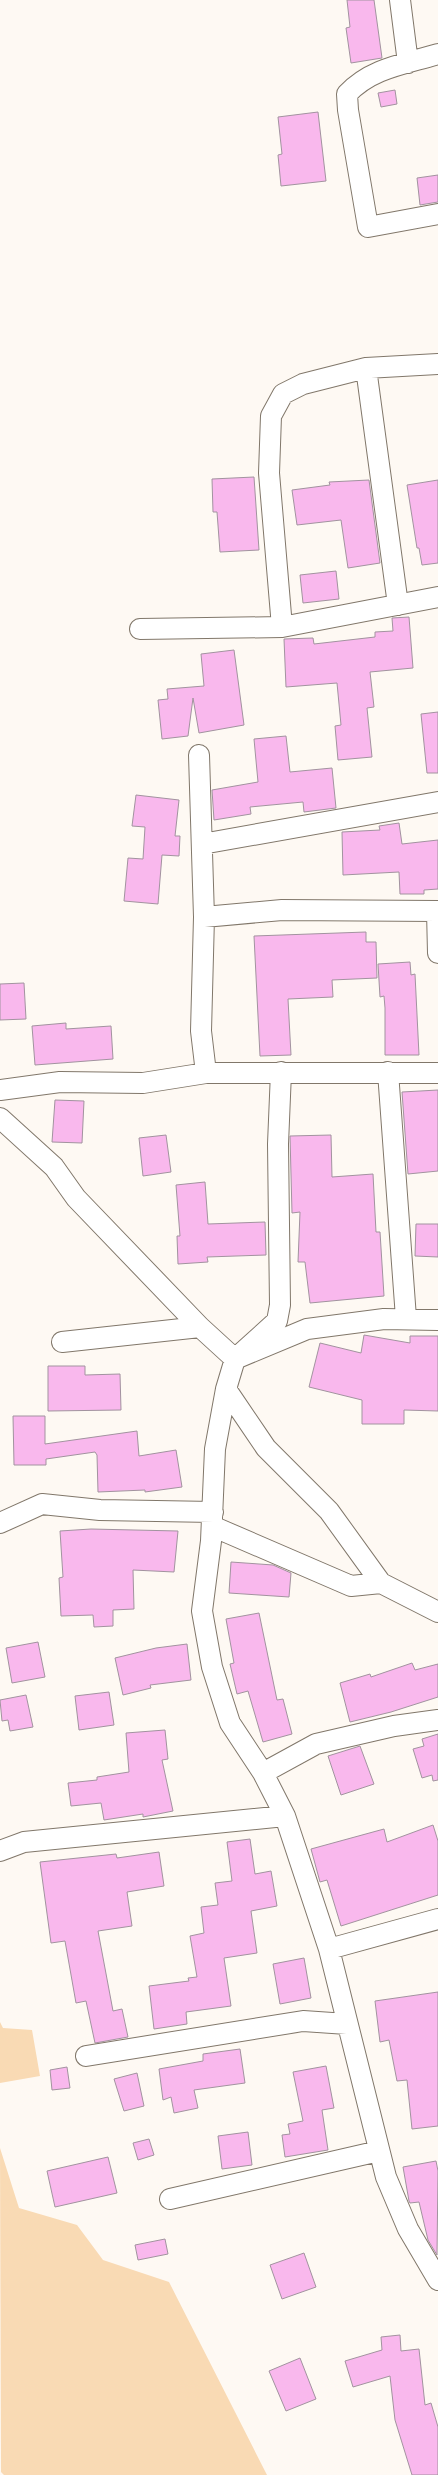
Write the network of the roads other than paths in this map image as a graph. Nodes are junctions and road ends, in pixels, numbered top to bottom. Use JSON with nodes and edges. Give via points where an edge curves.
{"nodes":[{"id":1,"x":400,"y":0,"type":"edge"},
{"id":2,"x":438,"y":54,"type":"edge"},
{"id":3,"x":408,"y":63,"type":"junction"},
{"id":4,"x":438,"y":214,"type":"edge"},
{"id":5,"x":438,"y":364,"type":"edge"},
{"id":6,"x":366,"y":368,"type":"junction"},
{"id":7,"x":438,"y":597,"type":"edge"},
{"id":8,"x":398,"y":604,"type":"junction"},
{"id":9,"x":282,"y":627,"type":"junction"},
{"id":10,"x":140,"y":629,"type":"dead end"},
{"id":11,"x":199,"y":755,"type":"dead end"},
{"id":12,"x":438,"y":802,"type":"edge"},
{"id":13,"x":202,"y":844,"type":"junction"},
{"id":14,"x":438,"y":911,"type":"edge"},
{"id":15,"x":204,"y":917,"type":"junction"},
{"id":16,"x":438,"y":953,"type":"edge"},
{"id":17,"x":281,"y":1072,"type":"junction"},
{"id":18,"x":388,"y":1072,"type":"junction"},
{"id":19,"x":206,"y":1073,"type":"junction"},
{"id":20,"x":438,"y":1073,"type":"edge"},
{"id":21,"x":0,"y":1090,"type":"edge"},
{"id":22,"x":0,"y":1118,"type":"edge"},
{"id":23,"x":406,"y":1318,"type":"junction"},
{"id":24,"x":438,"y":1320,"type":"edge"},
{"id":25,"x":200,"y":1327,"type":"junction"},
{"id":26,"x":62,"y":1342,"type":"dead end"},
{"id":27,"x":235,"y":1358,"type":"junction"},
{"id":28,"x":226,"y":1389,"type":"junction"},
{"id":29,"x":212,"y":1519,"type":"junction"},
{"id":30,"x":0,"y":1523,"type":"edge"},
{"id":31,"x":381,"y":1583,"type":"junction"},
{"id":32,"x":438,"y":1612,"type":"edge"},
{"id":33,"x":438,"y":1720,"type":"edge"},
{"id":34,"x":263,"y":1773,"type":"junction"},
{"id":35,"x":285,"y":1816,"type":"junction"},
{"id":36,"x":0,"y":1850,"type":"edge"},
{"id":37,"x":438,"y":1919,"type":"edge"},
{"id":38,"x":329,"y":1949,"type":"junction"},
{"id":39,"x":347,"y":2024,"type":"junction"},
{"id":40,"x":86,"y":2056,"type":"dead end"},
{"id":41,"x":378,"y":2150,"type":"junction"},
{"id":42,"x":170,"y":2199,"type":"dead end"},
{"id":43,"x":438,"y":2280,"type":"edge"}],
"edges":[{"from":1,"to":3,"type":"street"},
{"from":2,"to":3,"type":"street"},
{"from":3,"to":4,"type":"street","via":[[377,72],[359,82],[347,94],[368,227]]},
{"from":5,"to":6,"type":"street"},
{"from":6,"to":8,"type":"street"},
{"from":6,"to":9,"type":"street","via":[[303,384],[283,394],[272,416],[269,473]]},
{"from":7,"to":8,"type":"street"},
{"from":8,"to":9,"type":"street"},
{"from":9,"to":10,"type":"street"},
{"from":11,"to":13,"type":"street"},
{"from":12,"to":13,"type":"street"},
{"from":13,"to":15,"type":"street"},
{"from":14,"to":15,"type":"street","via":[[282,910]]},
{"from":14,"to":16,"type":"street"},
{"from":15,"to":19,"type":"street","via":[[201,1031]]},
{"from":17,"to":18,"type":"street"},
{"from":17,"to":19,"type":"street"},
{"from":17,"to":27,"type":"street","via":[[278,1144],[280,1305],[277,1321]]},
{"from":18,"to":20,"type":"street"},
{"from":18,"to":23,"type":"street"},
{"from":19,"to":21,"type":"street","via":[[143,1083],[60,1082]]},
{"from":22,"to":25,"type":"street","via":[[54,1167],[76,1198]]},
{"from":23,"to":24,"type":"street"},
{"from":23,"to":27,"type":"street","via":[[307,1329]]},
{"from":25,"to":26,"type":"street"},
{"from":25,"to":27,"type":"street"},
{"from":27,"to":28,"type":"street"},
{"from":28,"to":29,"type":"street","via":[[215,1449]]},
{"from":28,"to":31,"type":"street","via":[[266,1448],[330,1510]]},
{"from":29,"to":30,"type":"street","via":[[42,1504]]},
{"from":29,"to":31,"type":"street","via":[[351,1586]]},
{"from":29,"to":34,"type":"street","via":[[202,1611],[212,1667],[230,1723]]},
{"from":31,"to":32,"type":"street"},
{"from":33,"to":34,"type":"street","via":[[394,1726],[316,1744]]},
{"from":34,"to":35,"type":"street"},
{"from":35,"to":36,"type":"street","via":[[24,1842]]},
{"from":35,"to":38,"type":"street"},
{"from":37,"to":38,"type":"street"},
{"from":38,"to":39,"type":"street"},
{"from":39,"to":40,"type":"street","via":[[303,2021]]},
{"from":39,"to":41,"type":"street"},
{"from":41,"to":42,"type":"street"},
{"from":41,"to":43,"type":"street","via":[[408,2229]]}]}
